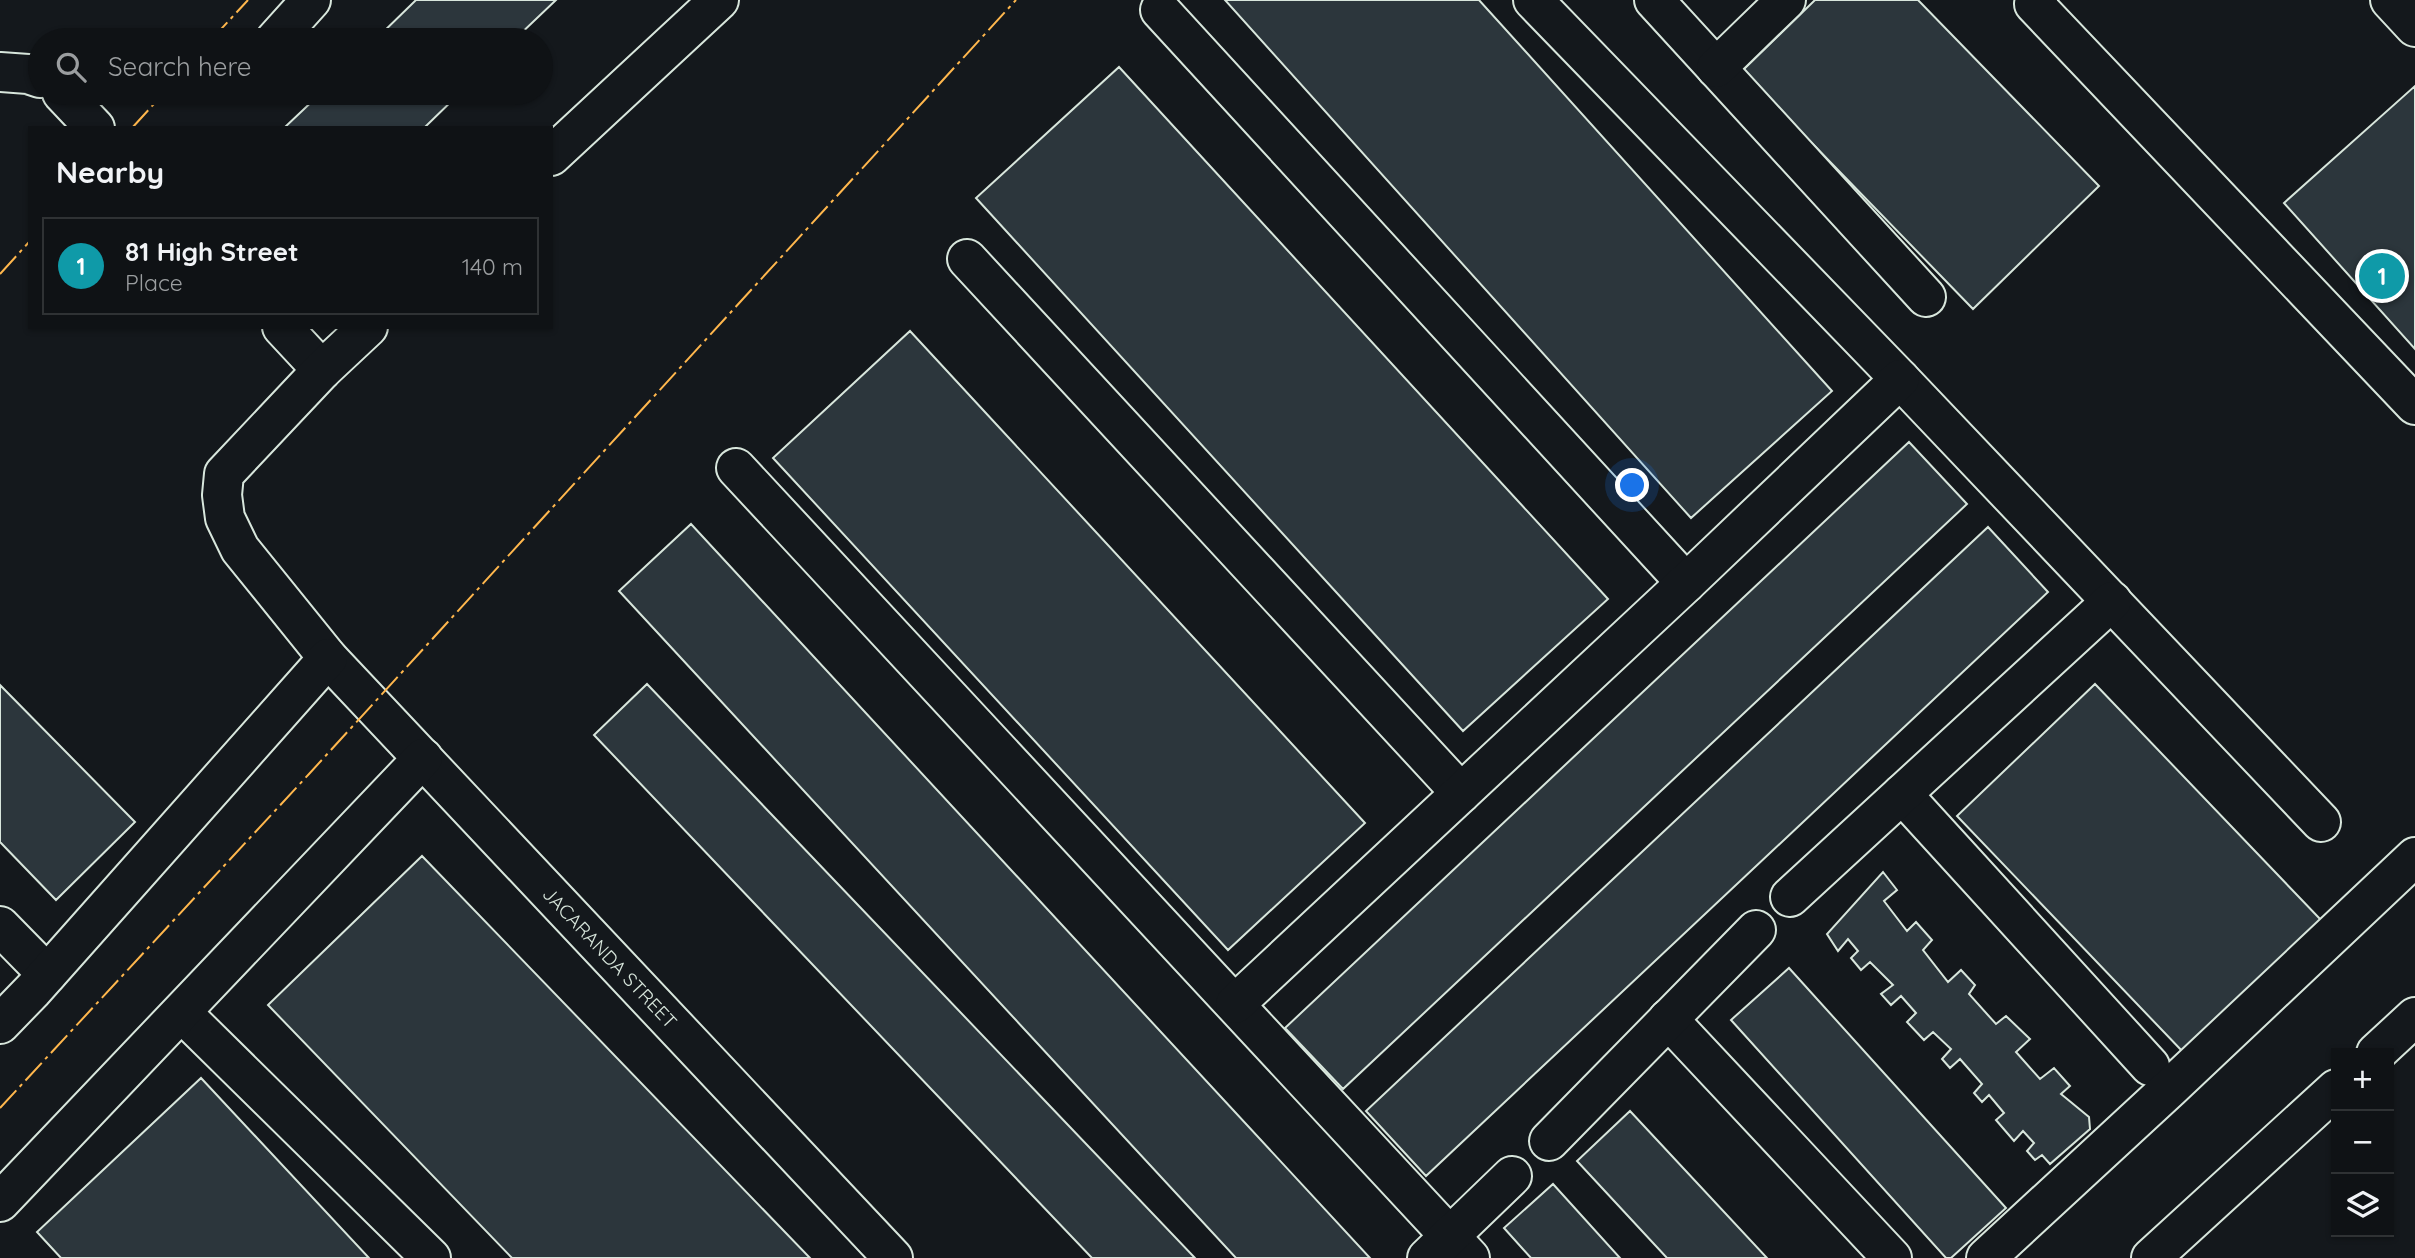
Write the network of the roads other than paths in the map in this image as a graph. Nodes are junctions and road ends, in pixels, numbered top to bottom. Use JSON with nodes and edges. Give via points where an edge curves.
{"nodes":[{"id":1,"x":311,"y":0,"type":"edge"},
{"id":2,"x":719,"y":0,"type":"edge"},
{"id":3,"x":1533,"y":0,"type":"edge"},
{"id":4,"x":1654,"y":0,"type":"edge"},
{"id":5,"x":1786,"y":0,"type":"edge"},
{"id":6,"x":2038,"y":0,"type":"edge"},
{"id":7,"x":2390,"y":0,"type":"edge"},
{"id":8,"x":1160,"y":10,"type":"dead end"},
{"id":9,"x":2415,"y":27,"type":"edge"},
{"id":10,"x":286,"y":28,"type":"edge"},
{"id":11,"x":1716,"y":68,"type":"junction"},
{"id":12,"x":0,"y":72,"type":"edge"},
{"id":13,"x":28,"y":74,"type":"edge"},
{"id":14,"x":73,"y":105,"type":"edge"},
{"id":15,"x":93,"y":126,"type":"edge"},
{"id":16,"x":553,"y":154,"type":"edge"},
{"id":17,"x":967,"y":259,"type":"dead end"},
{"id":18,"x":1926,"y":297,"type":"dead end"},
{"id":19,"x":284,"y":329,"type":"edge"},
{"id":20,"x":366,"y":329,"type":"edge"},
{"id":21,"x":322,"y":370,"type":"junction"},
{"id":22,"x":1900,"y":379,"type":"junction"},
{"id":23,"x":2415,"y":405,"type":"edge"},
{"id":24,"x":736,"y":468,"type":"dead end"},
{"id":25,"x":1686,"y":583,"type":"junction"},
{"id":26,"x":2112,"y":601,"type":"junction"},
{"id":27,"x":328,"y":657,"type":"junction"},
{"id":28,"x":423,"y":758,"type":"junction"},
{"id":29,"x":1461,"y":793,"type":"junction"},
{"id":30,"x":1902,"y":794,"type":"junction"},
{"id":31,"x":2321,"y":822,"type":"dead end"},
{"id":32,"x":2415,"y":857,"type":"edge"},
{"id":33,"x":1790,"y":897,"type":"dead end"},
{"id":34,"x":0,"y":926,"type":"edge"},
{"id":35,"x":1756,"y":930,"type":"dead end"},
{"id":36,"x":47,"y":974,"type":"junction"},
{"id":37,"x":1235,"y":1004,"type":"junction"},
{"id":38,"x":182,"y":1013,"type":"junction"},
{"id":39,"x":2415,"y":1017,"type":"edge"},
{"id":40,"x":1668,"y":1019,"type":"junction"},
{"id":41,"x":0,"y":1024,"type":"edge"},
{"id":42,"x":2381,"y":1048,"type":"edge"},
{"id":43,"x":2150,"y":1066,"type":"dead end"},
{"id":44,"x":2331,"y":1094,"type":"edge"},
{"id":45,"x":1549,"y":1140,"type":"dead end"},
{"id":46,"x":1512,"y":1176,"type":"dead end"},
{"id":47,"x":0,"y":1202,"type":"edge"},
{"id":48,"x":1449,"y":1251,"type":"edge"},
{"id":49,"x":431,"y":1258,"type":"edge"},
{"id":50,"x":892,"y":1258,"type":"edge"},
{"id":51,"x":1892,"y":1258,"type":"edge"},
{"id":52,"x":1986,"y":1258,"type":"edge"},
{"id":53,"x":2151,"y":1258,"type":"edge"}],
"edges":[{"from":1,"to":10,"type":"street"},
{"from":2,"to":16,"type":"street"},
{"from":3,"to":22,"type":"street"},
{"from":4,"to":11,"type":"street"},
{"from":5,"to":11,"type":"street"},
{"from":6,"to":23,"type":"street","via":[[2034,4]]},
{"from":7,"to":9,"type":"street"},
{"from":8,"to":25,"type":"street"},
{"from":11,"to":18,"type":"street"},
{"from":12,"to":13,"type":"street"},
{"from":14,"to":15,"type":"street"},
{"from":17,"to":29,"type":"street"},
{"from":19,"to":21,"type":"street"},
{"from":20,"to":21,"type":"street","name":"JACARANDA STREET"},
{"from":21,"to":27,"type":"street","name":"JACARANDA STREET","via":[[224,474],[222,495],[225,518],[240,548]]},
{"from":22,"to":25,"type":"street"},
{"from":22,"to":26,"type":"street"},
{"from":24,"to":37,"type":"street"},
{"from":25,"to":29,"type":"street"},
{"from":26,"to":30,"type":"street"},
{"from":26,"to":31,"type":"street"},
{"from":27,"to":28,"type":"street","name":"JACARANDA STREET"},
{"from":27,"to":36,"type":"street"},
{"from":28,"to":38,"type":"street"},
{"from":28,"to":50,"type":"street","name":"JACARANDA STREET"},
{"from":29,"to":37,"type":"street"},
{"from":30,"to":33,"type":"street"},
{"from":30,"to":43,"type":"street"},
{"from":32,"to":52,"type":"street"},
{"from":34,"to":36,"type":"street"},
{"from":35,"to":40,"type":"street"},
{"from":36,"to":41,"type":"street"},
{"from":37,"to":48,"type":"street"},
{"from":38,"to":47,"type":"street"},
{"from":38,"to":49,"type":"street"},
{"from":39,"to":42,"type":"street"},
{"from":40,"to":45,"type":"street"},
{"from":40,"to":51,"type":"street"},
{"from":44,"to":53,"type":"street"},
{"from":46,"to":48,"type":"street"}]}
